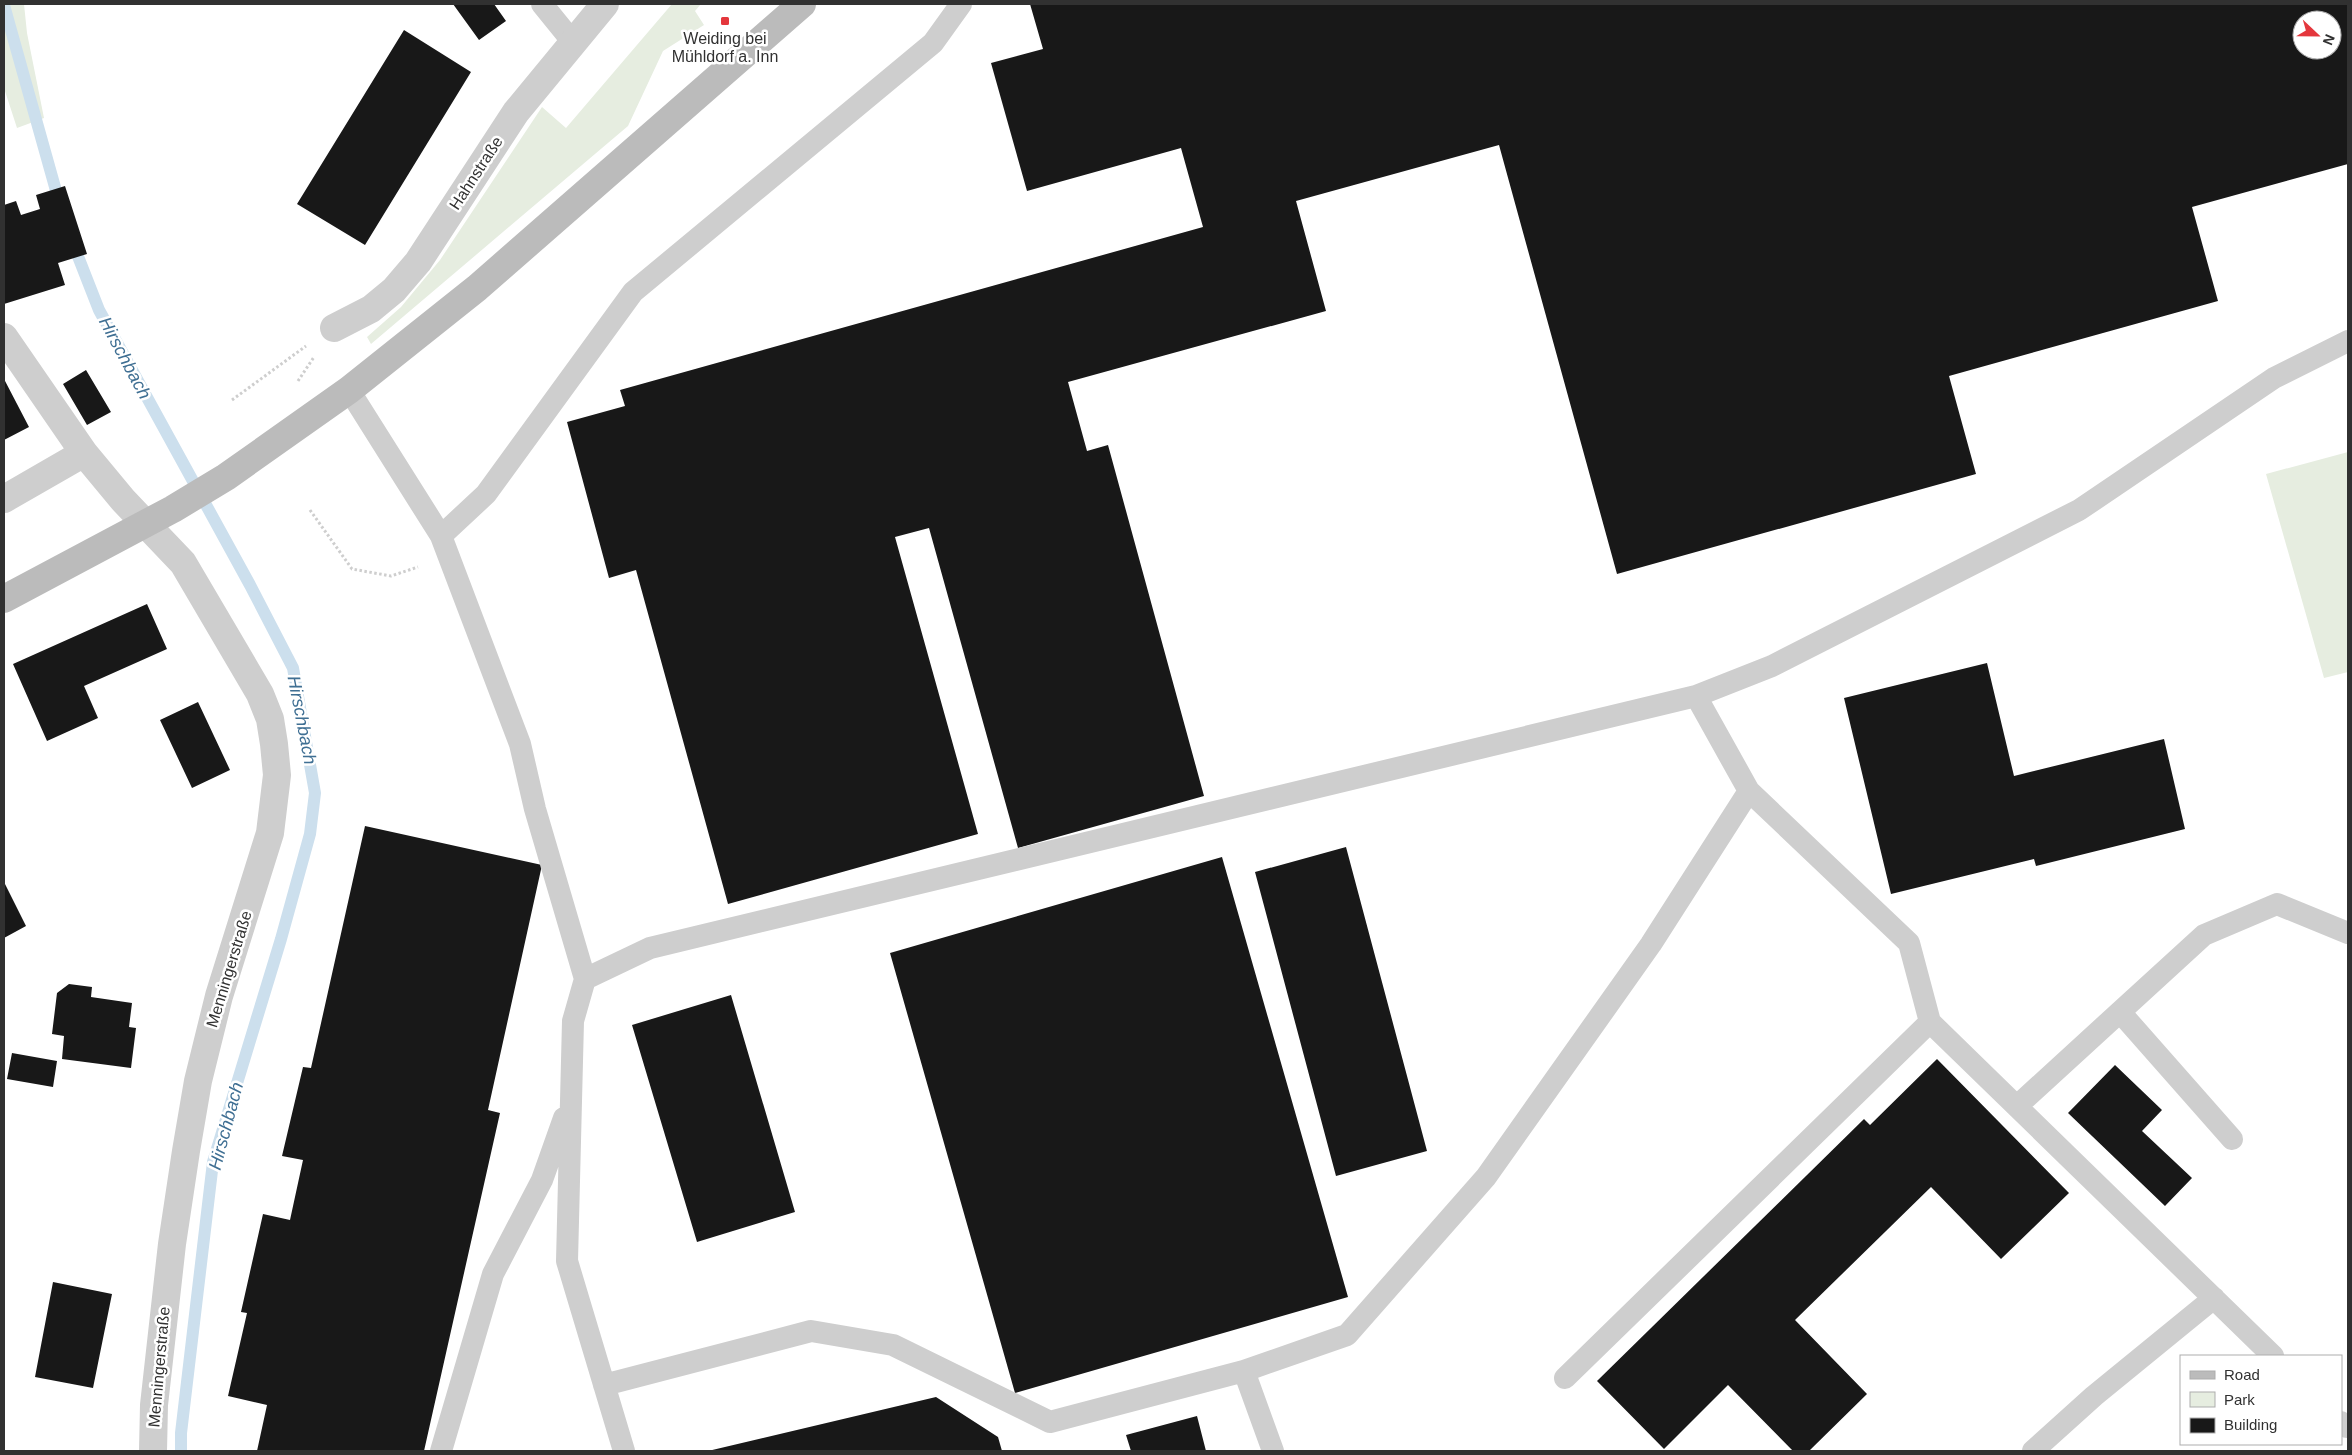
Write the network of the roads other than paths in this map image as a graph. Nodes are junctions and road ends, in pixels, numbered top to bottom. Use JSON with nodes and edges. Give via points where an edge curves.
{"nodes":[{"id":1,"x":542,"y":4,"type":"edge"},
{"id":2,"x":605,"y":4,"type":"edge"},
{"id":3,"x":802,"y":4,"type":"edge"},
{"id":4,"x":961,"y":4,"type":"edge"},
{"id":5,"x":572,"y":41,"type":"junction"},
{"id":6,"x":334,"y":328,"type":"road end"},
{"id":7,"x":4,"y":337,"type":"edge"},
{"id":8,"x":2348,"y":341,"type":"edge"},
{"id":9,"x":349,"y":390,"type":"junction"},
{"id":10,"x":84,"y":453,"type":"junction"},
{"id":11,"x":4,"y":499,"type":"edge"},
{"id":12,"x":147,"y":524,"type":"junction"},
{"id":13,"x":445,"y":546,"type":"junction"},
{"id":14,"x":4,"y":599,"type":"edge"},
{"id":15,"x":1696,"y":696,"type":"junction"},
{"id":16,"x":1749,"y":791,"type":"junction"},
{"id":17,"x":2348,"y":933,"type":"edge"},
{"id":18,"x":585,"y":979,"type":"junction"},
{"id":19,"x":2120,"y":1012,"type":"junction"},
{"id":20,"x":1930,"y":1022,"type":"junction"},
{"id":21,"x":571,"y":1100,"type":"junction"},
{"id":22,"x":2017,"y":1106,"type":"junction"},
{"id":23,"x":2232,"y":1139,"type":"dead end"},
{"id":24,"x":2214,"y":1298,"type":"junction"},
{"id":25,"x":2272,"y":1355,"type":"edge"},
{"id":26,"x":1244,"y":1371,"type":"junction"},
{"id":27,"x":1565,"y":1378,"type":"dead end"},
{"id":28,"x":604,"y":1385,"type":"junction"},
{"id":29,"x":153,"y":1451,"type":"edge"},
{"id":30,"x":441,"y":1451,"type":"edge"},
{"id":31,"x":624,"y":1451,"type":"edge"},
{"id":32,"x":1273,"y":1451,"type":"edge"},
{"id":33,"x":2033,"y":1451,"type":"edge"}],
"edges":[{"from":1,"to":5,"type":"lane"},
{"from":2,"to":5,"type":"street","name":"Hahnstraße"},
{"from":3,"to":9,"type":"main road","via":[[477,288]]},
{"from":4,"to":13,"type":"lane","via":[[933,43],[632,292]]},
{"from":5,"to":6,"type":"street","name":"Hahnstraße","via":[[516,112],[418,262],[394,290],[371,308]]},
{"from":7,"to":10,"type":"street","name":"Menningerstraße"},
{"from":8,"to":15,"type":"lane","via":[[2274,378],[2079,510],[1772,666]]},
{"from":9,"to":12,"type":"main road","via":[[226,477]]},
{"from":9,"to":13,"type":"lane"},
{"from":10,"to":11,"type":"street"},
{"from":10,"to":12,"type":"street","name":"Menningerstraße"},
{"from":12,"to":14,"type":"main road"},
{"from":12,"to":29,"type":"street","name":"Menningerstraße","via":[[183,563],[260,694],[270,718],[277,775],[270,833],[219,996],[198,1081],[172,1244],[154,1405]]},
{"from":13,"to":18,"type":"lane","via":[[520,744],[535,809]]},
{"from":15,"to":16,"type":"lane"},
{"from":15,"to":18,"type":"lane","via":[[650,948]]},
{"from":16,"to":20,"type":"lane","via":[[1909,943]]},
{"from":16,"to":26,"type":"lane","via":[[1651,944],[1486,1177],[1348,1335]]},
{"from":17,"to":19,"type":"lane","via":[[2277,904],[2204,935]]},
{"from":18,"to":21,"type":"lane","via":[[573,1021]]},
{"from":19,"to":22,"type":"lane"},
{"from":19,"to":23,"type":"lane"},
{"from":20,"to":22,"type":"lane"},
{"from":20,"to":27,"type":"lane"},
{"from":21,"to":28,"type":"lane","via":[[567,1261]]},
{"from":21,"to":30,"type":"lane","via":[[542,1180],[493,1274]]},
{"from":22,"to":24,"type":"lane"},
{"from":24,"to":25,"type":"lane"},
{"from":24,"to":33,"type":"lane","via":[[2094,1396]]},
{"from":26,"to":28,"type":"lane","via":[[1050,1422],[893,1345],[811,1331]]},
{"from":26,"to":32,"type":"lane"},
{"from":28,"to":31,"type":"lane"}]}
